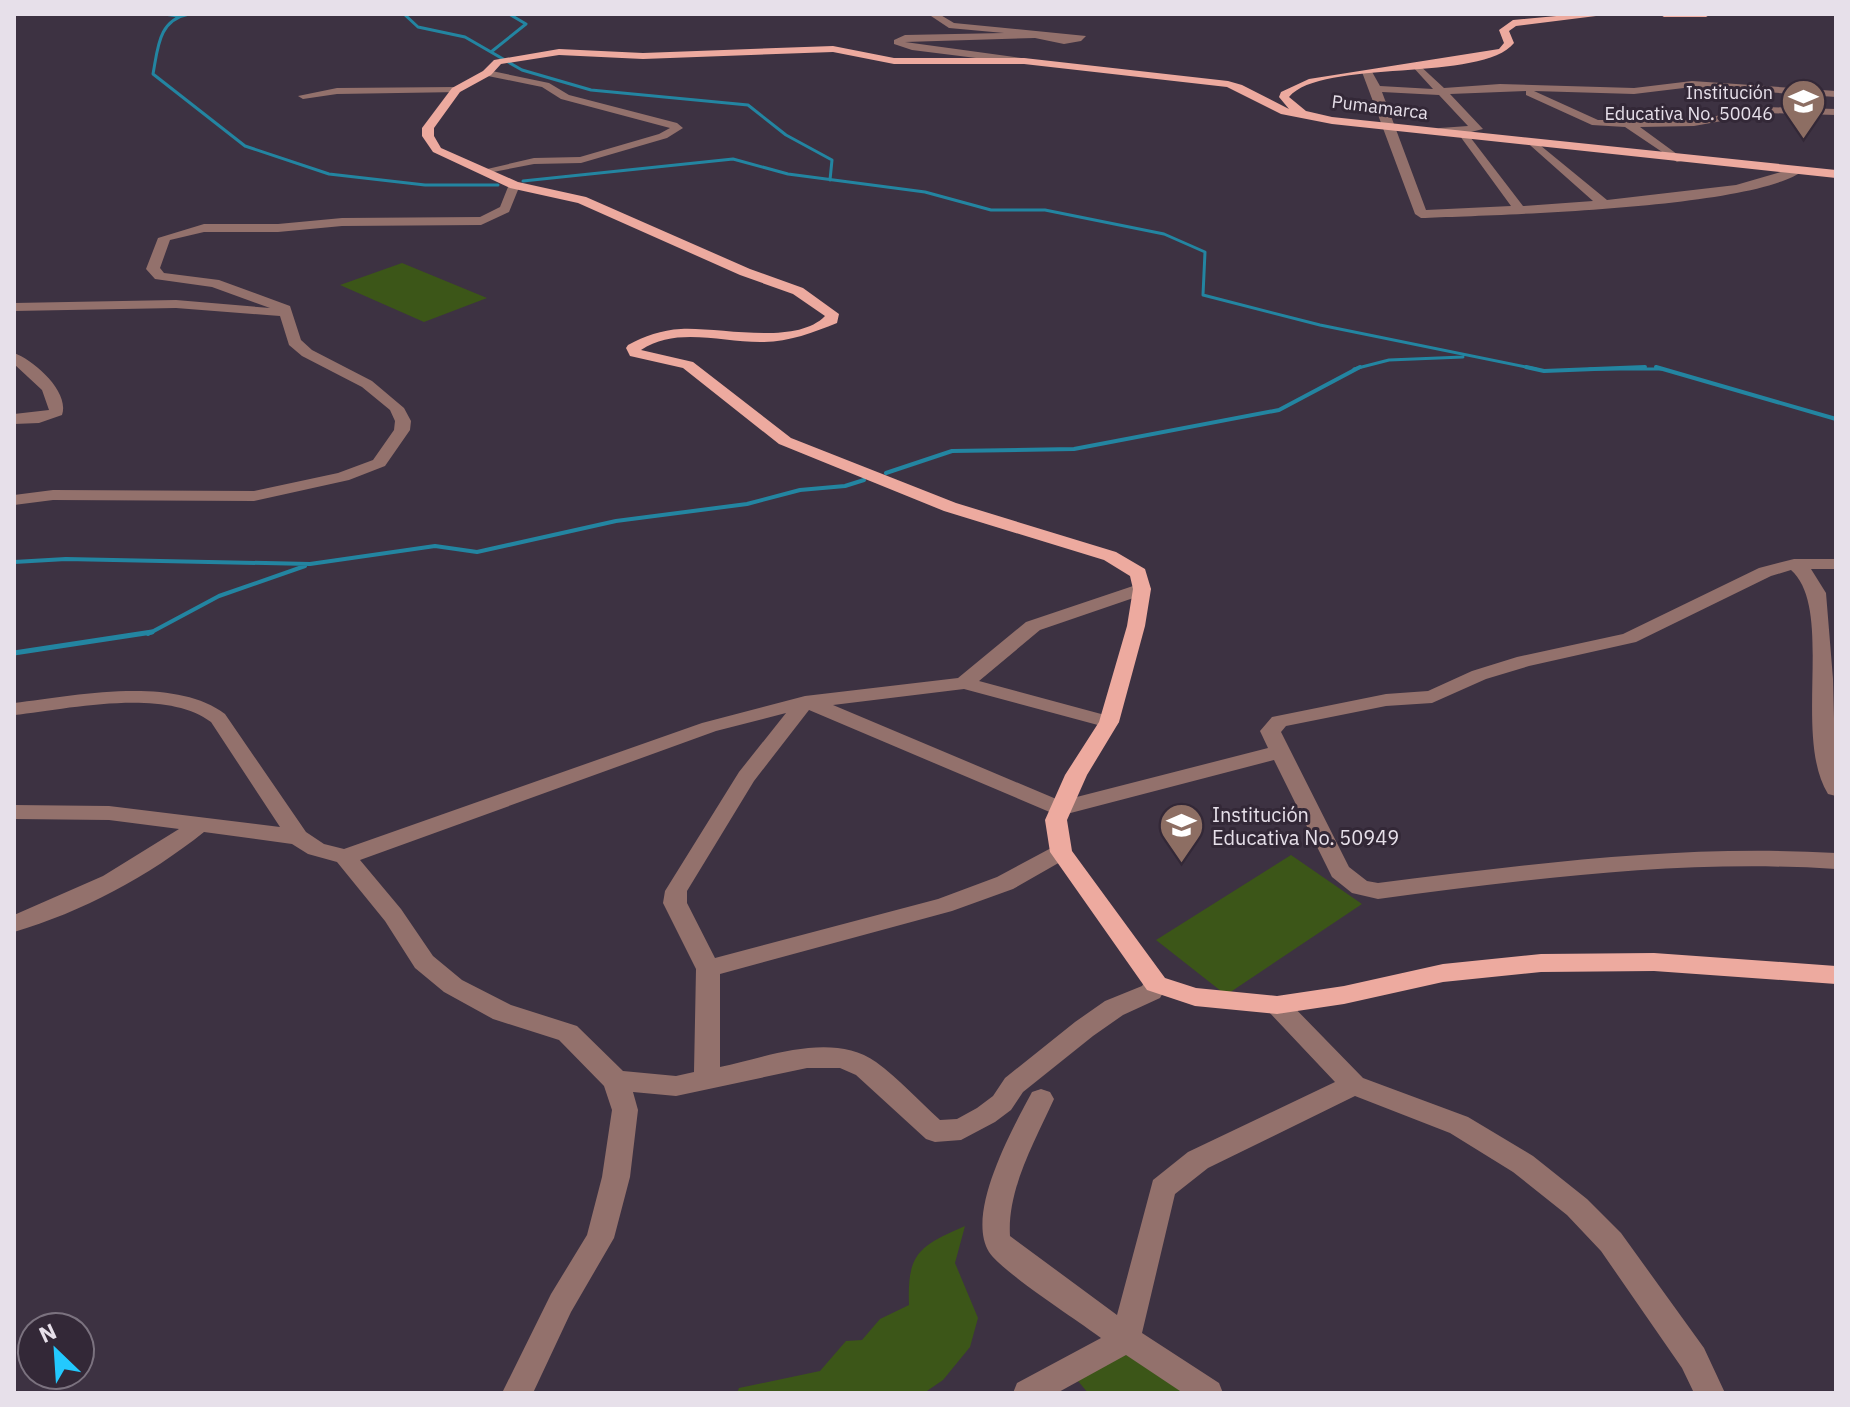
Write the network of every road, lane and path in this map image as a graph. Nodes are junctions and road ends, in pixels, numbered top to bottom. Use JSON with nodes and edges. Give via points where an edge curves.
{"nodes":[{"id":1,"x":933,"y":14,"type":"edge"},
{"id":2,"x":1607,"y":14,"type":"edge"},
{"id":3,"x":1664,"y":14,"type":"edge"},
{"id":4,"x":1706,"y":14,"type":"edge"},
{"id":5,"x":1024,"y":61,"type":"junction"},
{"id":6,"x":1417,"y":66,"type":"junction"},
{"id":7,"x":1367,"y":72,"type":"junction"},
{"id":8,"x":487,"y":73,"type":"junction"},
{"id":9,"x":1519,"y":88,"type":"junction"},
{"id":10,"x":1376,"y":89,"type":"junction"},
{"id":11,"x":456,"y":90,"type":"junction"},
{"id":12,"x":1439,"y":92,"type":"junction"},
{"id":13,"x":1836,"y":94,"type":"edge"},
{"id":14,"x":303,"y":96,"type":"dead end"},
{"id":15,"x":1836,"y":112,"type":"edge"},
{"id":16,"x":1307,"y":114,"type":"junction"},
{"id":17,"x":1628,"y":124,"type":"junction"},
{"id":18,"x":1388,"y":126,"type":"junction"},
{"id":19,"x":1466,"y":136,"type":"junction"},
{"id":20,"x":1535,"y":144,"type":"junction"},
{"id":21,"x":1677,"y":159,"type":"junction"},
{"id":22,"x":1798,"y":170,"type":"junction"},
{"id":23,"x":487,"y":172,"type":"junction"},
{"id":24,"x":1836,"y":174,"type":"edge"},
{"id":25,"x":514,"y":185,"type":"junction"},
{"id":26,"x":1605,"y":205,"type":"junction"},
{"id":27,"x":1520,"y":210,"type":"junction"},
{"id":28,"x":14,"y":307,"type":"edge"},
{"id":29,"x":289,"y":315,"type":"junction"},
{"id":30,"x":14,"y":357,"type":"edge"},
{"id":31,"x":14,"y":419,"type":"edge"},
{"id":32,"x":14,"y":500,"type":"edge"},
{"id":33,"x":1794,"y":564,"type":"junction"},
{"id":34,"x":1836,"y":564,"type":"edge"},
{"id":35,"x":1142,"y":589,"type":"junction"},
{"id":36,"x":964,"y":683,"type":"junction"},
{"id":37,"x":805,"y":702,"type":"junction"},
{"id":38,"x":14,"y":709,"type":"edge"},
{"id":39,"x":1109,"y":722,"type":"junction"},
{"id":40,"x":1279,"y":752,"type":"junction"},
{"id":41,"x":1836,"y":789,"type":"edge"},
{"id":42,"x":1059,"y":809,"type":"junction"},
{"id":43,"x":14,"y":812,"type":"edge"},
{"id":44,"x":199,"y":825,"type":"junction"},
{"id":45,"x":298,"y":837,"type":"junction"},
{"id":46,"x":1061,"y":852,"type":"junction"},
{"id":47,"x":345,"y":857,"type":"junction"},
{"id":48,"x":1836,"y":861,"type":"edge"},
{"id":49,"x":14,"y":924,"type":"edge"},
{"id":50,"x":708,"y":969,"type":"junction"},
{"id":51,"x":1836,"y":975,"type":"edge"},
{"id":52,"x":1156,"y":984,"type":"junction"},
{"id":53,"x":1277,"y":1005,"type":"junction"},
{"id":54,"x":707,"y":1080,"type":"junction"},
{"id":55,"x":616,"y":1081,"type":"junction"},
{"id":56,"x":1354,"y":1085,"type":"junction"},
{"id":57,"x":1041,"y":1099,"type":"dead end"},
{"id":58,"x":1126,"y":1339,"type":"junction"},
{"id":59,"x":517,"y":1393,"type":"edge"},
{"id":60,"x":1028,"y":1393,"type":"edge"},
{"id":61,"x":1208,"y":1393,"type":"edge"},
{"id":62,"x":1710,"y":1393,"type":"edge"}],
"edges":[{"from":1,"to":5,"type":"street","via":[[952,26],[1081,36],[897,42]]},
{"from":2,"to":6,"type":"main road","name":"Pumamarca","via":[[1513,23],[1504,30],[1509,43],[1502,51]]},
{"from":3,"to":4,"type":"main road"},
{"from":5,"to":8,"type":"main road","via":[[894,61],[824,49],[643,56],[559,52],[498,62]]},
{"from":5,"to":16,"type":"main road","via":[[1228,84],[1247,90],[1272,109]]},
{"from":6,"to":7,"type":"main road","name":"Pumamarca"},
{"from":6,"to":12,"type":"street"},
{"from":7,"to":10,"type":"street"},
{"from":7,"to":16,"type":"main road","name":"Pumamarca","via":[[1286,92],[1287,104]]},
{"from":8,"to":11,"type":"main road"},
{"from":8,"to":23,"type":"street","via":[[545,85],[565,97],[677,128],[581,160],[534,161]]},
{"from":9,"to":12,"type":"street"},
{"from":9,"to":13,"type":"street","via":[[1634,91],[1706,84]]},
{"from":9,"to":17,"type":"street","via":[[1596,123]]},
{"from":10,"to":12,"type":"street"},
{"from":10,"to":18,"type":"street"},
{"from":11,"to":14,"type":"street"},
{"from":11,"to":23,"type":"main road","via":[[428,128],[430,143]]},
{"from":12,"to":18,"type":"street","via":[[1477,131]]},
{"from":15,"to":17,"type":"street","via":[[1766,110],[1694,123]]},
{"from":16,"to":18,"type":"main road","name":"Pumamarca"},
{"from":17,"to":21,"type":"street"},
{"from":18,"to":19,"type":"main road","name":"Pumamarca"},
{"from":18,"to":27,"type":"street","via":[[1421,214]]},
{"from":19,"to":20,"type":"main road","name":"Pumamarca"},
{"from":19,"to":27,"type":"street"},
{"from":20,"to":21,"type":"main road","name":"Pumamarca"},
{"from":20,"to":26,"type":"street"},
{"from":21,"to":22,"type":"main road","name":"Pumamarca"},
{"from":22,"to":24,"type":"main road","name":"Pumamarca"},
{"from":22,"to":26,"type":"street","via":[[1778,180],[1725,191]]},
{"from":23,"to":25,"type":"main road"},
{"from":25,"to":29,"type":"street","via":[[507,209],[481,221],[204,228],[164,238],[153,269],[160,276],[214,283]]},
{"from":25,"to":35,"type":"main road","via":[[582,200],[798,291],[832,314],[832,320],[785,335],[672,334],[642,341],[633,348],[635,353],[688,365],[785,441],[950,507],[1120,560],[1139,573]]},
{"from":26,"to":27,"type":"street"},
{"from":28,"to":29,"type":"street","via":[[176,304]]},
{"from":29,"to":32,"type":"street","via":[[294,342],[367,384],[396,408],[402,430],[379,463],[343,477],[254,496],[53,495]]},
{"from":30,"to":31,"type":"street","via":[[46,384],[57,401],[57,412],[50,417]]},
{"from":33,"to":34,"type":"street"},
{"from":33,"to":40,"type":"street","via":[[1765,572],[1611,644],[1524,661],[1420,700],[1386,700],[1279,721],[1270,731]]},
{"from":33,"to":41,"type":"street","via":[[1817,593],[1822,737]]},
{"from":35,"to":36,"type":"street","via":[[1033,626]]},
{"from":35,"to":39,"type":"main road"},
{"from":36,"to":37,"type":"street"},
{"from":36,"to":39,"type":"street"},
{"from":37,"to":42,"type":"street"},
{"from":37,"to":47,"type":"street","via":[[709,727]]},
{"from":37,"to":50,"type":"street","via":[[746,777],[676,891],[675,903]]},
{"from":38,"to":45,"type":"street","via":[[137,700],[200,706],[218,718]]},
{"from":39,"to":42,"type":"main road"},
{"from":40,"to":42,"type":"street"},
{"from":40,"to":48,"type":"street","via":[[1340,872],[1360,887],[1378,891],[1694,857]]},
{"from":42,"to":46,"type":"main road"},
{"from":43,"to":44,"type":"street","via":[[109,813]]},
{"from":44,"to":45,"type":"street"},
{"from":44,"to":49,"type":"street","via":[[86,894]]},
{"from":45,"to":47,"type":"street"},
{"from":46,"to":50,"type":"street","via":[[1005,883],[944,905]]},
{"from":46,"to":52,"type":"main road"},
{"from":47,"to":55,"type":"street","via":[[424,962],[453,986],[502,1012],[568,1033]]},
{"from":50,"to":54,"type":"street"},
{"from":51,"to":53,"type":"main road","via":[[1654,962],[1541,963],[1443,973]]},
{"from":52,"to":53,"type":"main road","via":[[1195,997]]},
{"from":52,"to":54,"type":"street","via":[[1151,992],[1084,1029],[1014,1085],[1002,1103],[961,1129],[935,1131],[865,1068],[843,1058],[807,1058]]},
{"from":53,"to":56,"type":"street"},
{"from":54,"to":55,"type":"street","via":[[676,1086]]},
{"from":55,"to":59,"type":"street","via":[[625,1110],[616,1177],[600,1238]]},
{"from":56,"to":58,"type":"street","via":[[1198,1160],[1163,1188]]},
{"from":56,"to":62,"type":"street","via":[[1459,1125],[1523,1164],[1577,1207],[1620,1254],[1693,1358]]},
{"from":57,"to":58,"type":"street","via":[[1009,1174],[996,1240]]},
{"from":58,"to":60,"type":"street"},
{"from":58,"to":61,"type":"street"}]}
